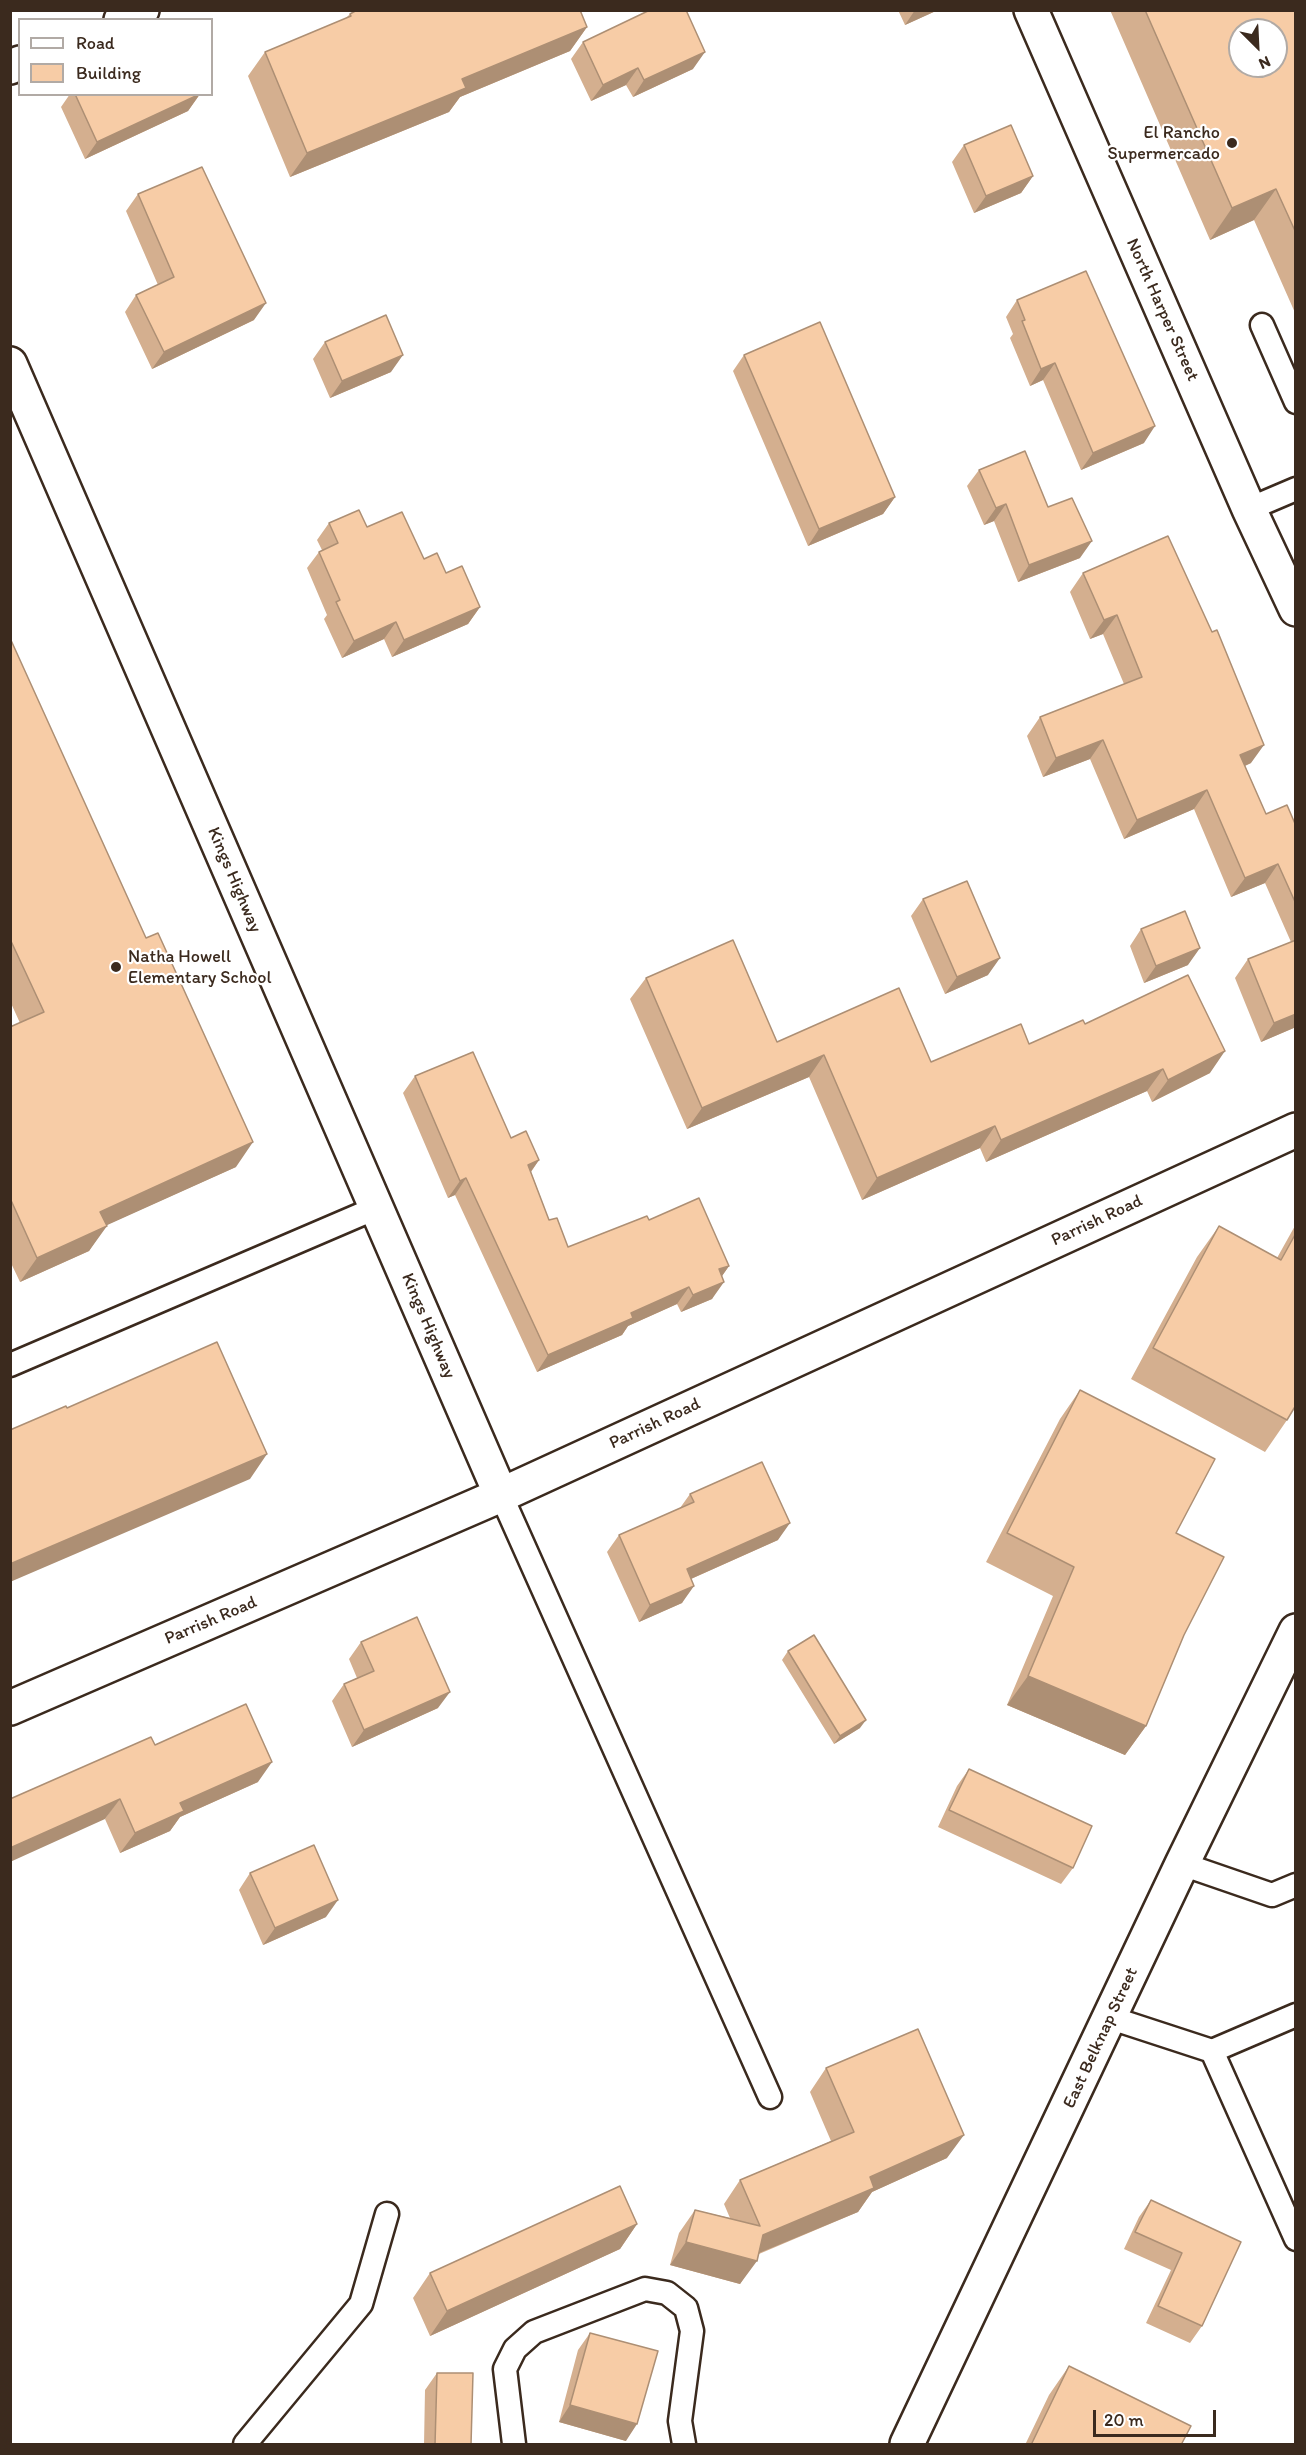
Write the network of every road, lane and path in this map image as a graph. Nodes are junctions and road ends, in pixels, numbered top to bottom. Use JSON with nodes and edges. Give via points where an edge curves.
{"nodes":[{"id":1,"x":142,"y":10,"type":"edge"},
{"id":2,"x":1031,"y":10,"type":"edge"},
{"id":3,"x":125,"y":18,"type":"edge"},
{"id":4,"x":1262,"y":325,"type":"dead end"},
{"id":5,"x":10,"y":364,"type":"edge"},
{"id":6,"x":1296,"y":402,"type":"edge"},
{"id":7,"x":1296,"y":489,"type":"edge"},
{"id":8,"x":1249,"y":509,"type":"junction"},
{"id":9,"x":1295,"y":607,"type":"edge"},
{"id":10,"x":1296,"y":1130,"type":"edge"},
{"id":11,"x":376,"y":1208,"type":"junction"},
{"id":12,"x":10,"y":1365,"type":"edge"},
{"id":13,"x":501,"y":1495,"type":"junction"},
{"id":14,"x":1296,"y":1631,"type":"edge"},
{"id":15,"x":10,"y":1708,"type":"edge"},
{"id":16,"x":1182,"y":1864,"type":"junction"},
{"id":17,"x":1296,"y":1885,"type":"edge"},
{"id":18,"x":1296,"y":2015,"type":"edge"},
{"id":19,"x":1111,"y":2018,"type":"junction"},
{"id":20,"x":1212,"y":2051,"type":"junction"},
{"id":21,"x":770,"y":2097,"type":"dead end"},
{"id":22,"x":387,"y":2214,"type":"dead end"},
{"id":23,"x":1296,"y":2239,"type":"edge"},
{"id":24,"x":245,"y":2445,"type":"edge"},
{"id":25,"x":514,"y":2445,"type":"edge"},
{"id":26,"x":684,"y":2445,"type":"edge"},
{"id":27,"x":907,"y":2445,"type":"edge"}],
"edges":[{"from":1,"to":3,"type":"street"},
{"from":2,"to":8,"type":"street","name":"North Harper Street"},
{"from":4,"to":6,"type":"lane"},
{"from":5,"to":11,"type":"street","name":"Kings Highway"},
{"from":7,"to":8,"type":"lane"},
{"from":8,"to":9,"type":"street","name":"North Harper Street"},
{"from":10,"to":13,"type":"street","name":"Parrish Road"},
{"from":11,"to":12,"type":"lane"},
{"from":11,"to":13,"type":"street","name":"Kings Highway"},
{"from":13,"to":15,"type":"street","name":"Parrish Road"},
{"from":13,"to":21,"type":"lane"},
{"from":14,"to":16,"type":"street","name":"East Belknap Street"},
{"from":16,"to":17,"type":"lane","via":[[1272,1895]]},
{"from":16,"to":19,"type":"street","name":"East Belknap Street"},
{"from":18,"to":20,"type":"lane"},
{"from":19,"to":20,"type":"lane"},
{"from":19,"to":27,"type":"street","name":"East Belknap Street"},
{"from":20,"to":23,"type":"lane"},
{"from":22,"to":24,"type":"lane","via":[[361,2304]]},
{"from":25,"to":26,"type":"lane","via":[[505,2369],[515,2349],[534,2332],[645,2289],[667,2293],[686,2308],[692,2331],[680,2421]]}]}
